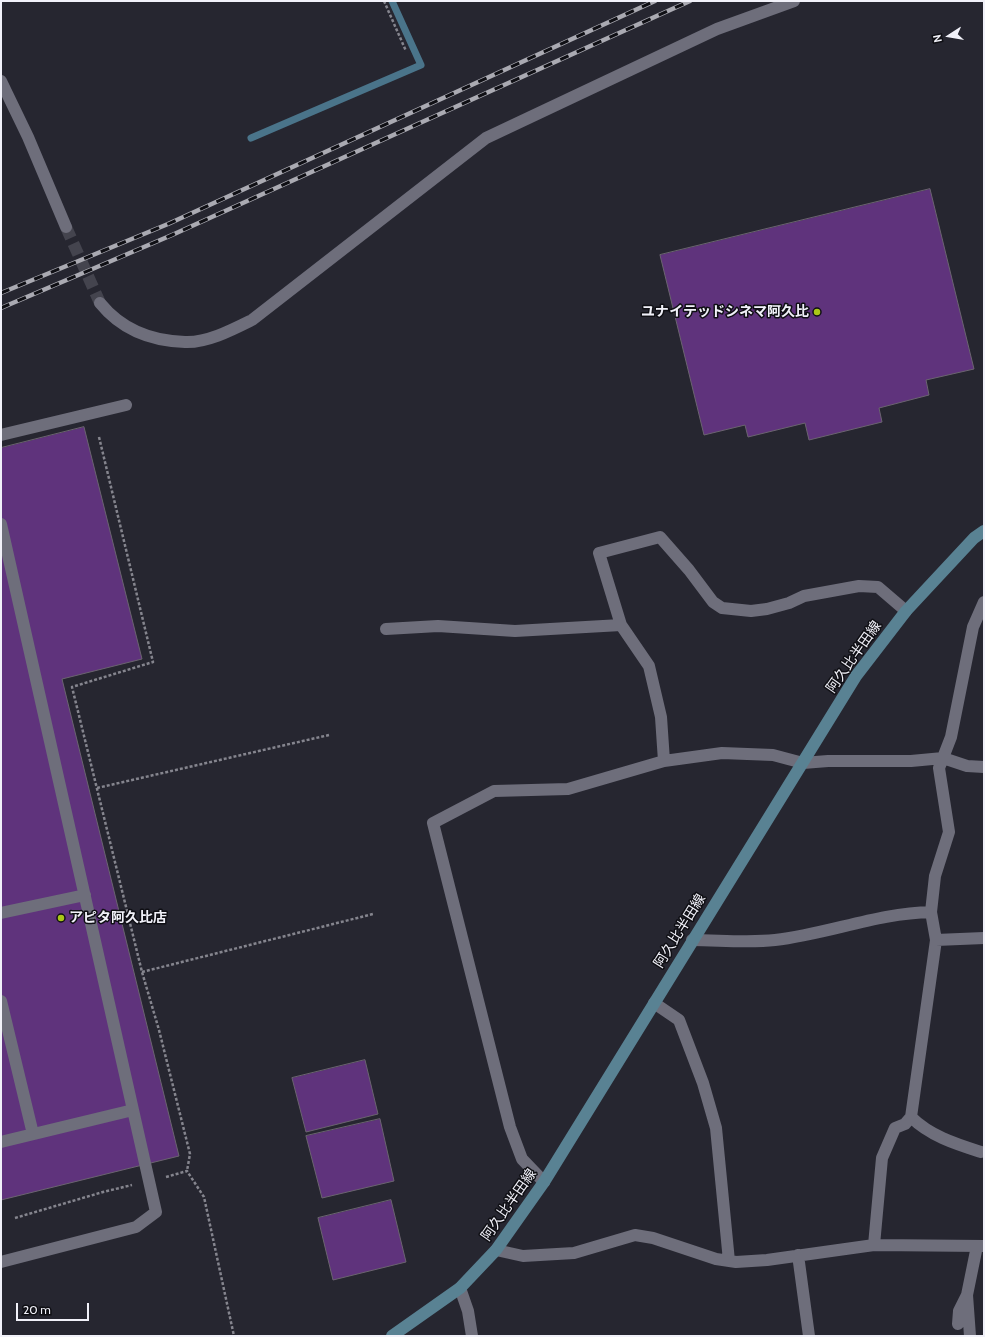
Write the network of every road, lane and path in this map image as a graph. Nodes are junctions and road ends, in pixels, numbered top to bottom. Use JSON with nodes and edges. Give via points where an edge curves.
{"nodes":[{"id":1,"x":384,"y":1,"type":"edge"},
{"id":2,"x":794,"y":1,"type":"edge"},
{"id":3,"x":406,"y":51,"type":"dead end"},
{"id":4,"x":1,"y":81,"type":"edge"},
{"id":5,"x":66,"y":227,"type":"tunnel mouth"},
{"id":6,"x":100,"y":303,"type":"tunnel mouth"},
{"id":7,"x":126,"y":405,"type":"dead end"},
{"id":8,"x":1,"y":435,"type":"edge"},
{"id":9,"x":98,"y":437,"type":"dead end"},
{"id":10,"x":1,"y":524,"type":"edge"},
{"id":11,"x":984,"y":531,"type":"edge"},
{"id":12,"x":984,"y":602,"type":"edge"},
{"id":13,"x":906,"y":611,"type":"junction"},
{"id":14,"x":621,"y":625,"type":"junction"},
{"id":15,"x":386,"y":629,"type":"dead end"},
{"id":16,"x":329,"y":735,"type":"dead end"},
{"id":17,"x":943,"y":758,"type":"junction"},
{"id":18,"x":664,"y":761,"type":"junction"},
{"id":19,"x":803,"y":763,"type":"junction"},
{"id":20,"x":984,"y":767,"type":"edge"},
{"id":21,"x":97,"y":788,"type":"junction"},
{"id":22,"x":85,"y":895,"type":"junction"},
{"id":23,"x":932,"y":912,"type":"junction"},
{"id":24,"x":1,"y":913,"type":"edge"},
{"id":25,"x":373,"y":914,"type":"dead end"},
{"id":26,"x":984,"y":938,"type":"edge"},
{"id":27,"x":692,"y":940,"type":"junction"},
{"id":28,"x":936,"y":940,"type":"junction"},
{"id":29,"x":142,"y":972,"type":"junction"},
{"id":30,"x":1,"y":1001,"type":"edge"},
{"id":31,"x":654,"y":1003,"type":"junction"},
{"id":32,"x":133,"y":1110,"type":"junction"},
{"id":33,"x":911,"y":1117,"type":"junction"},
{"id":34,"x":33,"y":1134,"type":"junction"},
{"id":35,"x":1,"y":1142,"type":"edge"},
{"id":36,"x":981,"y":1152,"type":"dead end"},
{"id":37,"x":187,"y":1171,"type":"dead end"},
{"id":38,"x":544,"y":1182,"type":"junction"},
{"id":39,"x":874,"y":1245,"type":"junction"},
{"id":40,"x":981,"y":1246,"type":"edge"},
{"id":41,"x":496,"y":1250,"type":"junction"},
{"id":42,"x":798,"y":1255,"type":"junction"},
{"id":43,"x":729,"y":1261,"type":"junction"},
{"id":44,"x":1,"y":1262,"type":"edge"},
{"id":45,"x":460,"y":1288,"type":"junction"},
{"id":46,"x":967,"y":1295,"type":"junction"},
{"id":47,"x":958,"y":1324,"type":"dead end"},
{"id":48,"x":392,"y":1336,"type":"edge"},
{"id":49,"x":472,"y":1336,"type":"edge"},
{"id":50,"x":809,"y":1336,"type":"edge"},
{"id":51,"x":970,"y":1336,"type":"edge"}],
"edges":[{"from":1,"to":3,"type":"path"},
{"from":2,"to":6,"type":"street","via":[[717,29],[486,138],[252,320],[232,330],[207,339],[185,342],[142,334],[111,316]]},
{"from":4,"to":5,"type":"street"},
{"from":7,"to":8,"type":"street"},
{"from":9,"to":21,"type":"path","via":[[152,662],[72,687]]},
{"from":10,"to":22,"type":"street"},
{"from":11,"to":13,"type":"main road","name":"阿久比半田線","via":[[974,538]]},
{"from":12,"to":17,"type":"street","via":[[973,628],[951,737]]},
{"from":13,"to":14,"type":"street","via":[[878,587],[859,586],[804,596],[768,609],[750,611],[722,608],[712,602],[689,570],[660,537],[599,553]]},
{"from":13,"to":19,"type":"main road","name":"阿久比半田線","via":[[856,676]]},
{"from":14,"to":15,"type":"street","via":[[515,631],[438,626]]},
{"from":14,"to":18,"type":"street","via":[[649,666],[661,717]]},
{"from":16,"to":21,"type":"path"},
{"from":17,"to":19,"type":"street"},
{"from":17,"to":20,"type":"street","via":[[967,766]]},
{"from":17,"to":23,"type":"street","via":[[939,768],[949,832],[935,876]]},
{"from":18,"to":19,"type":"street","via":[[722,753],[773,755]]},
{"from":18,"to":38,"type":"street","via":[[568,789],[494,791],[433,822],[510,1127],[522,1159]]},
{"from":19,"to":27,"type":"main road","name":"阿久比半田線"},
{"from":21,"to":29,"type":"path"},
{"from":22,"to":24,"type":"street"},
{"from":22,"to":32,"type":"street"},
{"from":23,"to":27,"type":"street","via":[[909,912],[774,940]]},
{"from":23,"to":28,"type":"street"},
{"from":25,"to":29,"type":"path"},
{"from":26,"to":28,"type":"street"},
{"from":27,"to":31,"type":"main road","name":"阿久比半田線"},
{"from":28,"to":33,"type":"street"},
{"from":29,"to":37,"type":"path","via":[[190,1154]]},
{"from":30,"to":34,"type":"street"},
{"from":31,"to":38,"type":"main road","name":"阿久比半田線"},
{"from":31,"to":43,"type":"street","via":[[679,1020],[703,1083],[716,1128]]},
{"from":32,"to":34,"type":"street"},
{"from":32,"to":44,"type":"street","via":[[156,1212],[136,1227]]},
{"from":33,"to":36,"type":"street","via":[[922,1128]]},
{"from":33,"to":39,"type":"street","via":[[905,1124],[895,1128],[882,1158]]},
{"from":34,"to":35,"type":"street"},
{"from":38,"to":41,"type":"main road","name":"阿久比半田線"},
{"from":39,"to":40,"type":"street"},
{"from":39,"to":42,"type":"street"},
{"from":40,"to":46,"type":"street"},
{"from":41,"to":43,"type":"street","via":[[523,1256],[574,1253],[635,1235]]},
{"from":41,"to":45,"type":"main road","name":"阿久比半田線"},
{"from":42,"to":43,"type":"street","via":[[767,1260]]},
{"from":42,"to":50,"type":"street"},
{"from":45,"to":48,"type":"main road","name":"阿久比半田線"},
{"from":45,"to":49,"type":"street","via":[[468,1311]]},
{"from":46,"to":47,"type":"street","via":[[959,1311]]},
{"from":46,"to":51,"type":"street"}]}
